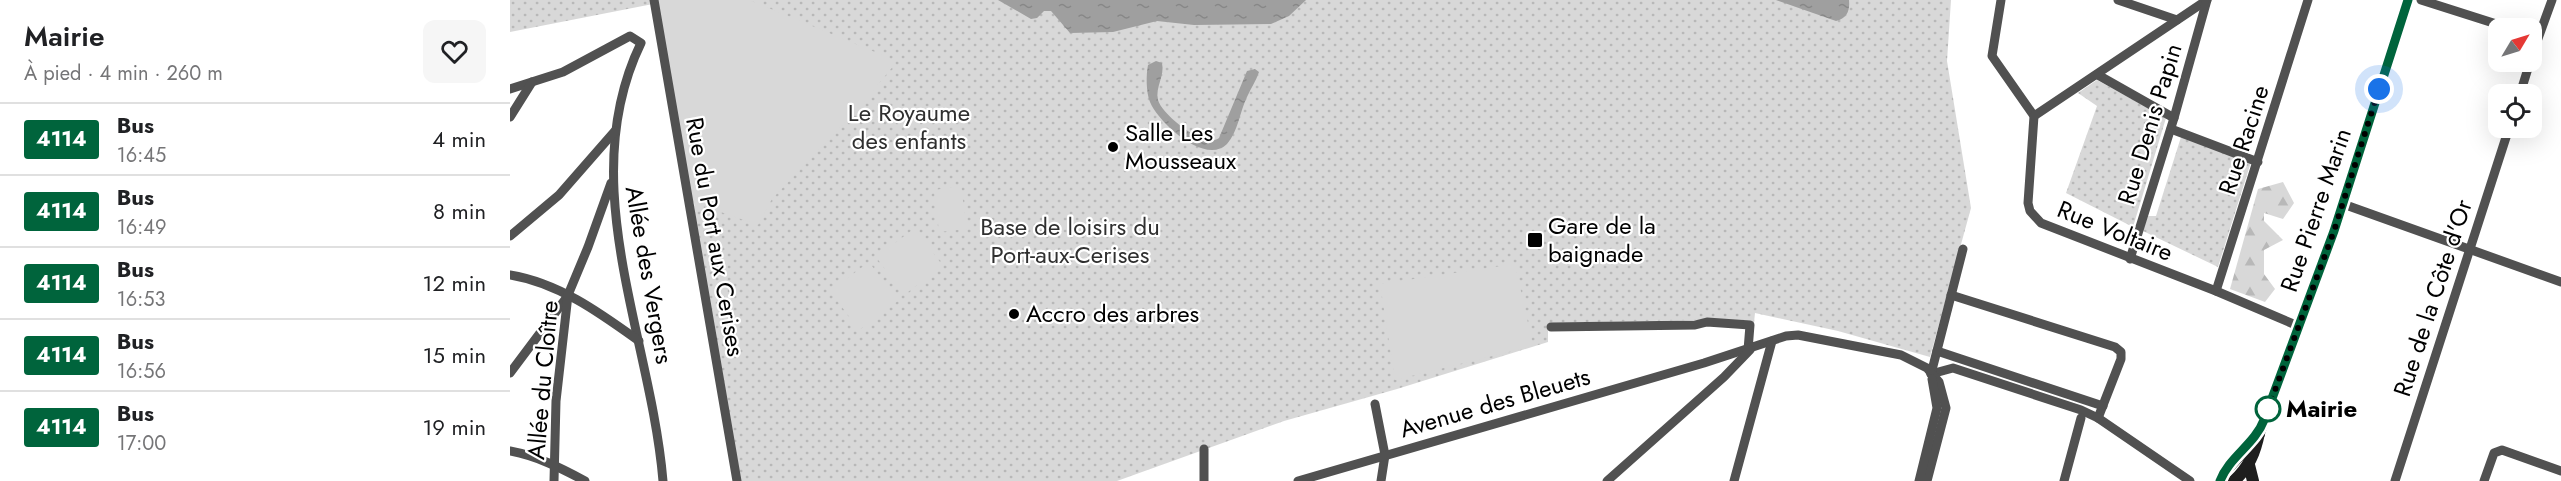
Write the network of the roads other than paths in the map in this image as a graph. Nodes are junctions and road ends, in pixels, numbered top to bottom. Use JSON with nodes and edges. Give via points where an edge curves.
{"nodes":[{"id":1,"x":654,"y":0,"type":"edge"},
{"id":2,"x":2001,"y":0,"type":"edge"},
{"id":3,"x":2118,"y":0,"type":"edge"},
{"id":4,"x":2207,"y":0,"type":"edge"},
{"id":5,"x":2308,"y":0,"type":"edge"},
{"id":6,"x":2408,"y":0,"type":"edge"},
{"id":7,"x":2421,"y":0,"type":"edge"},
{"id":8,"x":2552,"y":0,"type":"edge"},
{"id":9,"x":2177,"y":20,"type":"junction"},
{"id":10,"x":2488,"y":21,"type":"edge"},
{"id":11,"x":2542,"y":22,"type":"edge"},
{"id":12,"x":2098,"y":75,"type":"junction"},
{"id":13,"x":532,"y":82,"type":"junction"},
{"id":14,"x":510,"y":89,"type":"edge"},
{"id":15,"x":2034,"y":116,"type":"junction"},
{"id":16,"x":510,"y":117,"type":"edge"},
{"id":17,"x":2174,"y":118,"type":"junction"},
{"id":18,"x":2171,"y":129,"type":"junction"},
{"id":19,"x":615,"y":131,"type":"junction"},
{"id":20,"x":2506,"y":138,"type":"edge"},
{"id":21,"x":2258,"y":162,"type":"junction"},
{"id":22,"x":612,"y":182,"type":"junction"},
{"id":23,"x":2343,"y":204,"type":"junction"},
{"id":24,"x":510,"y":236,"type":"edge"},
{"id":25,"x":1963,"y":249,"type":"dead end"},
{"id":26,"x":2471,"y":249,"type":"junction"},
{"id":27,"x":2130,"y":259,"type":"junction"},
{"id":28,"x":510,"y":275,"type":"edge"},
{"id":29,"x":2561,"y":282,"type":"edge"},
{"id":30,"x":2216,"y":291,"type":"junction"},
{"id":31,"x":568,"y":295,"type":"junction"},
{"id":32,"x":1951,"y":295,"type":"junction"},
{"id":33,"x":2298,"y":326,"type":"junction"},
{"id":34,"x":1551,"y":327,"type":"dead end"},
{"id":35,"x":639,"y":341,"type":"junction"},
{"id":36,"x":1772,"y":341,"type":"junction"},
{"id":37,"x":1750,"y":349,"type":"junction"},
{"id":38,"x":1937,"y":351,"type":"junction"},
{"id":39,"x":510,"y":373,"type":"edge"},
{"id":40,"x":1931,"y":374,"type":"junction"},
{"id":41,"x":1374,"y":404,"type":"dead end"},
{"id":42,"x":2103,"y":406,"type":"junction"},
{"id":43,"x":2081,"y":418,"type":"dead end"},
{"id":44,"x":2098,"y":418,"type":"junction"},
{"id":45,"x":2259,"y":433,"type":"junction"},
{"id":46,"x":1204,"y":449,"type":"dead end"},
{"id":47,"x":510,"y":451,"type":"edge"},
{"id":48,"x":1385,"y":455,"type":"junction"},
{"id":49,"x":554,"y":465,"type":"junction"},
{"id":50,"x":2249,"y":465,"type":"junction"},
{"id":51,"x":2561,"y":471,"type":"edge"},
{"id":52,"x":554,"y":481,"type":"edge"},
{"id":53,"x":585,"y":481,"type":"edge"},
{"id":54,"x":663,"y":481,"type":"edge"},
{"id":55,"x":737,"y":481,"type":"edge"},
{"id":56,"x":1204,"y":481,"type":"edge"},
{"id":57,"x":1298,"y":481,"type":"edge"},
{"id":58,"x":1382,"y":481,"type":"edge"},
{"id":59,"x":1607,"y":481,"type":"edge"},
{"id":60,"x":1734,"y":481,"type":"edge"},
{"id":61,"x":1919,"y":481,"type":"edge"},
{"id":62,"x":1927,"y":481,"type":"edge"},
{"id":63,"x":2064,"y":481,"type":"edge"},
{"id":64,"x":2190,"y":481,"type":"edge"},
{"id":65,"x":2220,"y":481,"type":"edge"},
{"id":66,"x":2234,"y":481,"type":"edge"},
{"id":67,"x":2253,"y":481,"type":"edge"},
{"id":68,"x":2394,"y":481,"type":"edge"},
{"id":69,"x":2484,"y":481,"type":"edge"}],
"edges":[{"from":1,"to":55,"type":"street","name":"Rue du Port aux Cerises"},
{"from":2,"to":15,"type":"street","via":[[1992,56]]},
{"from":3,"to":9,"type":"street"},
{"from":4,"to":9,"type":"street"},
{"from":4,"to":17,"type":"street","name":"Rue Denis Papin"},
{"from":5,"to":21,"type":"street","name":"Rue Racine"},
{"from":6,"to":23,"type":"street","name":"Rue Pierre Marin"},
{"from":7,"to":10,"type":"street"},
{"from":8,"to":11,"type":"street"},
{"from":9,"to":12,"type":"street"},
{"from":12,"to":15,"type":"street"},
{"from":12,"to":17,"type":"street"},
{"from":13,"to":14,"type":"street"},
{"from":13,"to":16,"type":"street"},
{"from":13,"to":19,"type":"street","name":"Allée des Vergers","via":[[563,72],[630,36],[641,43],[620,103]]},
{"from":15,"to":27,"type":"street","name":"Rue Voltaire","via":[[2028,203],[2031,211],[2041,223]]},
{"from":17,"to":18,"type":"street","name":"Rue Denis Papin"},
{"from":18,"to":21,"type":"street"},
{"from":18,"to":27,"type":"street","name":"Rue Denis Papin"},
{"from":19,"to":22,"type":"street","name":"Allée des Vergers"},
{"from":19,"to":24,"type":"street","via":[[559,195]]},
{"from":20,"to":26,"type":"street","name":"Rue de la Côte d'Or"},
{"from":21,"to":30,"type":"street","name":"Rue Racine"},
{"from":22,"to":31,"type":"street","name":"Allée du Cloître"},
{"from":22,"to":35,"type":"street","name":"Allée des Vergers","via":[[619,243]]},
{"from":23,"to":26,"type":"street"},
{"from":23,"to":33,"type":"street","name":"Rue Pierre Marin"},
{"from":25,"to":32,"type":"street"},
{"from":26,"to":29,"type":"street"},
{"from":26,"to":68,"type":"street","name":"Rue de la Côte d'Or"},
{"from":27,"to":30,"type":"street","name":"Rue Voltaire"},
{"from":28,"to":31,"type":"street","via":[[528,278]]},
{"from":30,"to":33,"type":"street","name":"Rue Voltaire"},
{"from":31,"to":35,"type":"street"},
{"from":31,"to":39,"type":"street"},
{"from":31,"to":49,"type":"street","name":"Allée du Cloître","via":[[556,401]]},
{"from":32,"to":38,"type":"street"},
{"from":32,"to":42,"type":"street","via":[[2115,347],[2121,358]]},
{"from":33,"to":45,"type":"street","name":"Rue Pierre Marin"},
{"from":34,"to":37,"type":"street","via":[[1707,322],[1750,325]]},
{"from":35,"to":54,"type":"street","name":"Allée des Vergers","via":[[655,414]]},
{"from":36,"to":37,"type":"street","name":"Avenue des Bleuets"},
{"from":36,"to":40,"type":"street","name":"Avenue des Bleuets","via":[[1798,335],[1901,355],[1918,361]]},
{"from":36,"to":60,"type":"street"},
{"from":37,"to":48,"type":"street","name":"Avenue des Bleuets"},
{"from":37,"to":59,"type":"street"},
{"from":38,"to":40,"type":"street"},
{"from":38,"to":42,"type":"street"},
{"from":40,"to":44,"type":"street","via":[[1953,368]]},
{"from":40,"to":61,"type":"street","via":[[1938,401]]},
{"from":40,"to":62,"type":"street","via":[[1943,389],[1946,408]]},
{"from":41,"to":48,"type":"street"},
{"from":42,"to":44,"type":"street"},
{"from":43,"to":63,"type":"street"},
{"from":44,"to":64,"type":"street"},
{"from":45,"to":50,"type":"street","name":"Rue Pierre Marin"},
{"from":45,"to":65,"type":"street","name":"Rue Pierre Marin"},
{"from":46,"to":56,"type":"street"},
{"from":47,"to":49,"type":"street"},
{"from":48,"to":57,"type":"street","name":"Avenue des Bleuets"},
{"from":48,"to":58,"type":"street"},
{"from":49,"to":52,"type":"street","name":"Allée du Cloître"},
{"from":49,"to":53,"type":"street"},
{"from":50,"to":66,"type":"street","name":"Rue Pierre Marin"},
{"from":50,"to":67,"type":"street"},
{"from":51,"to":69,"type":"street","via":[[2502,450],[2494,453]]}]}
